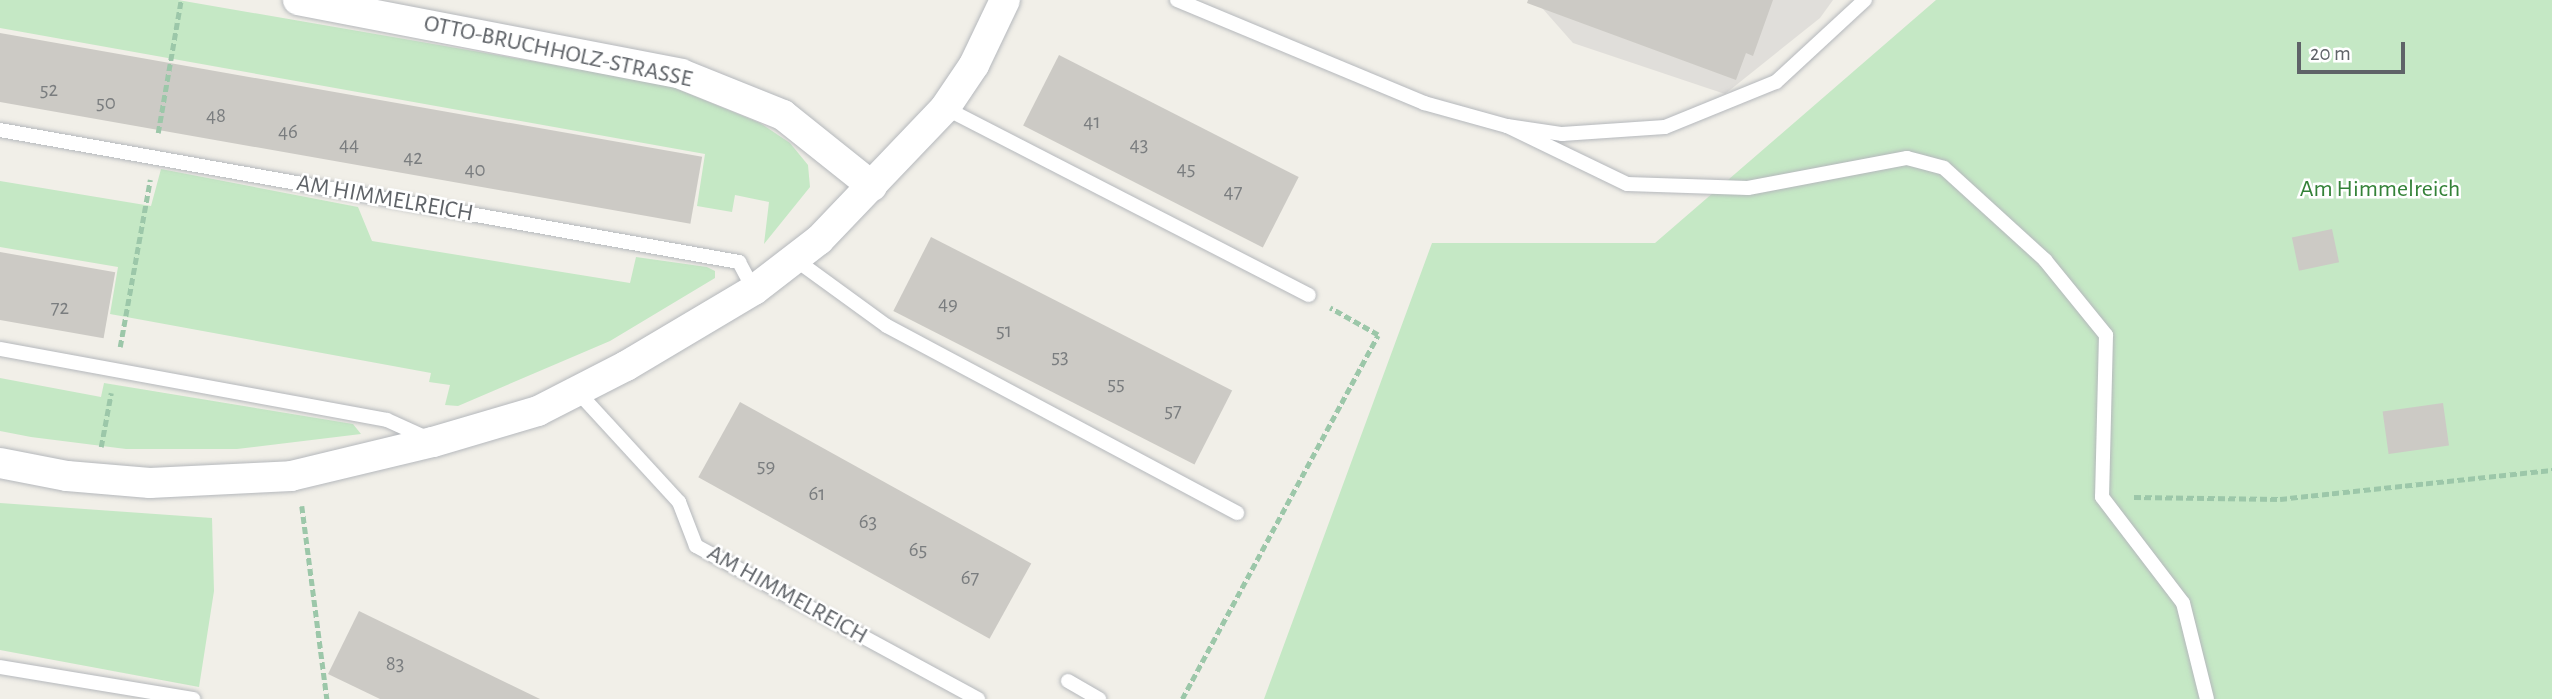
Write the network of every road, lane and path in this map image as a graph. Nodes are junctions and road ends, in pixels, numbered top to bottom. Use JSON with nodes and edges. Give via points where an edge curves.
{"nodes":[{"id":1,"x":181,"y":0,"type":"edge"},
{"id":2,"x":298,"y":0,"type":"edge"},
{"id":3,"x":1005,"y":0,"type":"edge"},
{"id":4,"x":1177,"y":0,"type":"edge"},
{"id":5,"x":1865,"y":0,"type":"edge"},
{"id":6,"x":945,"y":108,"type":"junction"},
{"id":7,"x":1507,"y":125,"type":"junction"},
{"id":8,"x":0,"y":130,"type":"edge"},
{"id":9,"x":153,"y":159,"type":"junction"},
{"id":10,"x":872,"y":186,"type":"junction"},
{"id":11,"x":796,"y":260,"type":"junction"},
{"id":12,"x":754,"y":290,"type":"junction"},
{"id":13,"x":1309,"y":295,"type":"joint"},
{"id":14,"x":0,"y":349,"type":"edge"},
{"id":15,"x":116,"y":368,"type":"junction"},
{"id":16,"x":577,"y":391,"type":"junction"},
{"id":17,"x":433,"y":442,"type":"junction"},
{"id":18,"x":0,"y":463,"type":"edge"},
{"id":19,"x":2552,"y":470,"type":"edge"},
{"id":20,"x":95,"y":478,"type":"junction"},
{"id":21,"x":2102,"y":497,"type":"junction"},
{"id":22,"x":304,"y":509,"type":"dead end"},
{"id":23,"x":1237,"y":513,"type":"dead end"},
{"id":24,"x":0,"y":667,"type":"edge"},
{"id":25,"x":1068,"y":681,"type":"dead end"},
{"id":26,"x":2208,"y":698,"type":"edge"},
{"id":27,"x":193,"y":699,"type":"edge"},
{"id":28,"x":327,"y":699,"type":"edge"},
{"id":29,"x":978,"y":699,"type":"edge"},
{"id":30,"x":1099,"y":699,"type":"edge"},
{"id":31,"x":1182,"y":699,"type":"edge"}],
"edges":[{"from":1,"to":9,"type":"path"},
{"from":2,"to":10,"type":"street","name":"OTTO-BRUCHHOLZ-STRASSE","via":[[681,74],[783,115]]},
{"from":3,"to":6,"type":"street","via":[[974,65]]},
{"from":4,"to":7,"type":"lane","via":[[1424,103]]},
{"from":5,"to":7,"type":"lane","via":[[1776,82],[1665,127],[1562,134]]},
{"from":6,"to":10,"type":"street"},
{"from":6,"to":13,"type":"lane"},
{"from":7,"to":21,"type":"lane","via":[[1627,184],[1748,188],[1907,158],[1944,168],[2045,260],[2106,335]]},
{"from":8,"to":9,"type":"lane","name":"AM HIMMELREICH"},
{"from":9,"to":12,"type":"lane","name":"AM HIMMELREICH","via":[[740,262]]},
{"from":9,"to":15,"type":"path"},
{"from":10,"to":11,"type":"street"},
{"from":11,"to":12,"type":"street"},
{"from":11,"to":23,"type":"lane","via":[[887,326]]},
{"from":12,"to":16,"type":"street"},
{"from":13,"to":31,"type":"path","via":[[1378,335]]},
{"from":14,"to":15,"type":"lane"},
{"from":15,"to":17,"type":"lane","via":[[387,420]]},
{"from":15,"to":20,"type":"path"},
{"from":16,"to":17,"type":"street","via":[[538,411]]},
{"from":16,"to":29,"type":"lane","name":"AM HIMMELREICH","via":[[679,502],[696,546]]},
{"from":17,"to":20,"type":"street","via":[[291,476],[150,483]]},
{"from":18,"to":20,"type":"street"},
{"from":19,"to":21,"type":"path","via":[[2280,499]]},
{"from":21,"to":26,"type":"lane","via":[[2183,603]]},
{"from":22,"to":28,"type":"path"},
{"from":24,"to":27,"type":"lane"},
{"from":25,"to":30,"type":"lane"}]}
